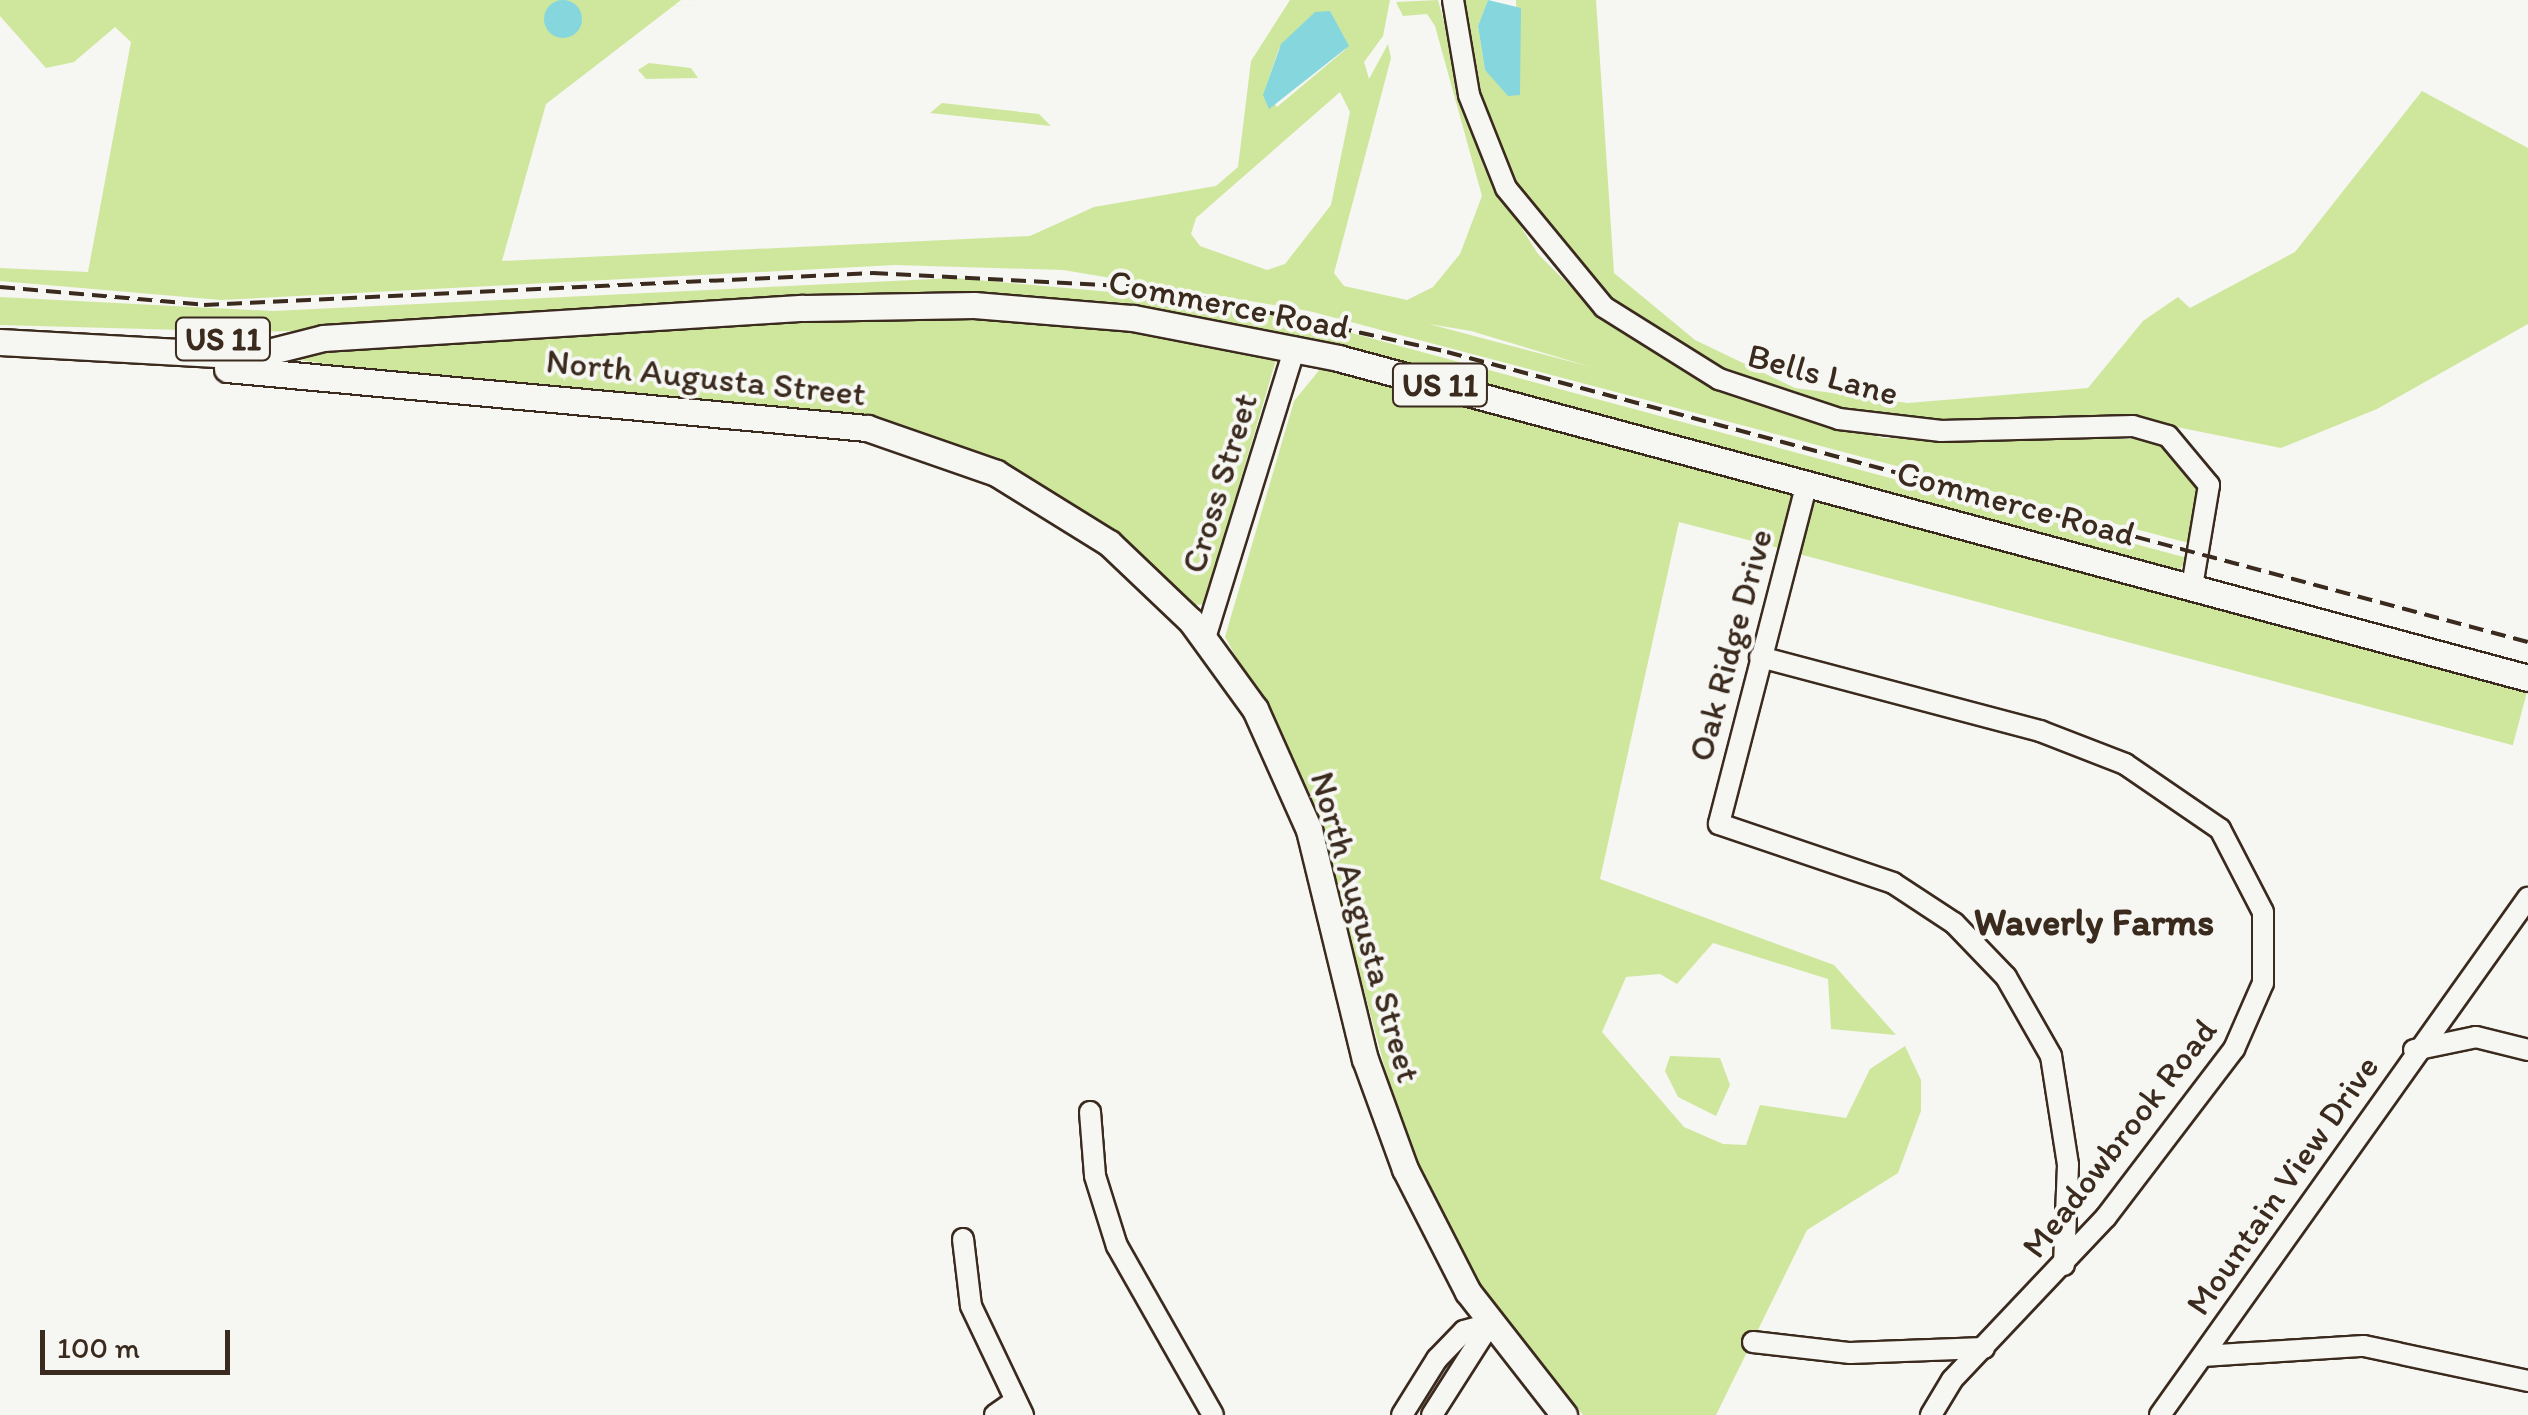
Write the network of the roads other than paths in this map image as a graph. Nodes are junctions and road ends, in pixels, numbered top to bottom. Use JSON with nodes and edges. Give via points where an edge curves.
{"nodes":[{"id":1,"x":1452,"y":0,"type":"edge"},
{"id":2,"x":323,"y":338,"type":"junction"},
{"id":3,"x":0,"y":342,"type":"edge"},
{"id":4,"x":34,"y":345,"type":"junction"},
{"id":5,"x":1295,"y":348,"type":"junction"},
{"id":6,"x":124,"y":350,"type":"junction"},
{"id":7,"x":252,"y":356,"type":"junction"},
{"id":8,"x":345,"y":377,"type":"junction"},
{"id":9,"x":1807,"y":483,"type":"junction"},
{"id":10,"x":2192,"y":587,"type":"junction"},
{"id":11,"x":1205,"y":638,"type":"junction"},
{"id":12,"x":1760,"y":657,"type":"junction"},
{"id":13,"x":2528,"y":678,"type":"edge"},
{"id":14,"x":2528,"y":898,"type":"edge"},
{"id":15,"x":2414,"y":1050,"type":"junction"},
{"id":16,"x":2528,"y":1050,"type":"edge"},
{"id":17,"x":1090,"y":1112,"type":"dead end"},
{"id":18,"x":963,"y":1239,"type":"dead end"},
{"id":19,"x":2064,"y":1265,"type":"junction"},
{"id":20,"x":1490,"y":1324,"type":"junction"},
{"id":21,"x":1753,"y":1342,"type":"dead end"},
{"id":22,"x":1984,"y":1348,"type":"junction"},
{"id":23,"x":2203,"y":1356,"type":"junction"},
{"id":24,"x":2528,"y":1381,"type":"edge"},
{"id":25,"x":1019,"y":1408,"type":"edge"},
{"id":26,"x":2169,"y":1411,"type":"edge"},
{"id":27,"x":995,"y":1415,"type":"edge"},
{"id":28,"x":1213,"y":1415,"type":"edge"},
{"id":29,"x":1402,"y":1415,"type":"edge"},
{"id":30,"x":1432,"y":1415,"type":"edge"},
{"id":31,"x":1564,"y":1415,"type":"edge"},
{"id":32,"x":1932,"y":1415,"type":"edge"}],
"edges":[{"from":1,"to":10,"type":"street","name":"Bells Lane","via":[[1469,95],[1506,188],[1610,312],[1719,380],[1822,415],[1916,430],[2132,426],[2168,436],[2209,486]]},
{"from":2,"to":5,"type":"main road","name":"Commerce Road","number":"US 11","via":[[974,304],[1133,318]]},
{"from":2,"to":6,"type":"main road","number":"US 11","via":[[174,339]]},
{"from":2,"to":7,"type":"main road","name":"Commerce Road","number":"US 11"},
{"from":3,"to":4,"type":"main road","name":"Commerce Road","number":"US 11"},
{"from":4,"to":6,"type":"main road","name":"Commerce Road","number":"US 11"},
{"from":4,"to":8,"type":"main road","name":"North Augusta Street","via":[[94,358]]},
{"from":5,"to":9,"type":"main road","name":"Commerce Road","number":"US 11"},
{"from":5,"to":11,"type":"street","name":"Cross Street"},
{"from":6,"to":7,"type":"main road","name":"Commerce Road","number":"US 11"},
{"from":7,"to":8,"type":"main road","name":"North Augusta Street"},
{"from":8,"to":11,"type":"main road","name":"North Augusta Street","via":[[767,414],[903,438],[996,473],[1076,518]]},
{"from":9,"to":10,"type":"main road","name":"Commerce Road","number":"US 11"},
{"from":9,"to":12,"type":"street","name":"Oak Ridge Drive"},
{"from":10,"to":13,"type":"main road","name":"Commerce Road","number":"US 11"},
{"from":11,"to":20,"type":"main road","name":"North Augusta Street","via":[[1289,778],[1381,1110],[1419,1201]]},
{"from":12,"to":19,"type":"street","name":"Oak Ridge Drive","via":[[1719,824],[1893,883],[1954,923],[2006,976],[2051,1056],[2068,1165]]},
{"from":12,"to":19,"type":"street","name":"Meadowbrook Road","via":[[2111,757],[2195,806],[2246,868],[2267,935],[2248,1024]]},
{"from":14,"to":15,"type":"street","name":"Mountain View Drive"},
{"from":15,"to":16,"type":"street","name":"Mountain View Drive","via":[[2476,1037]]},
{"from":15,"to":23,"type":"street","name":"Mountain View Drive"},
{"from":17,"to":28,"type":"street","via":[[1095,1176],[1117,1246]]},
{"from":18,"to":25,"type":"street","via":[[971,1306]]},
{"from":19,"to":22,"type":"street","name":"Meadowbrook Road"},
{"from":20,"to":29,"type":"street","via":[[1464,1332],[1437,1359]]},
{"from":20,"to":30,"type":"street"},
{"from":20,"to":31,"type":"main road","name":"North Augusta Street"},
{"from":21,"to":22,"type":"street","via":[[1850,1353]]},
{"from":22,"to":32,"type":"street","name":"Meadowbrook Road"},
{"from":23,"to":24,"type":"street","name":"Mountain View Drive","via":[[2364,1346]]},
{"from":23,"to":26,"type":"street","name":"Mountain View Drive"},
{"from":25,"to":27,"type":"street"}]}
